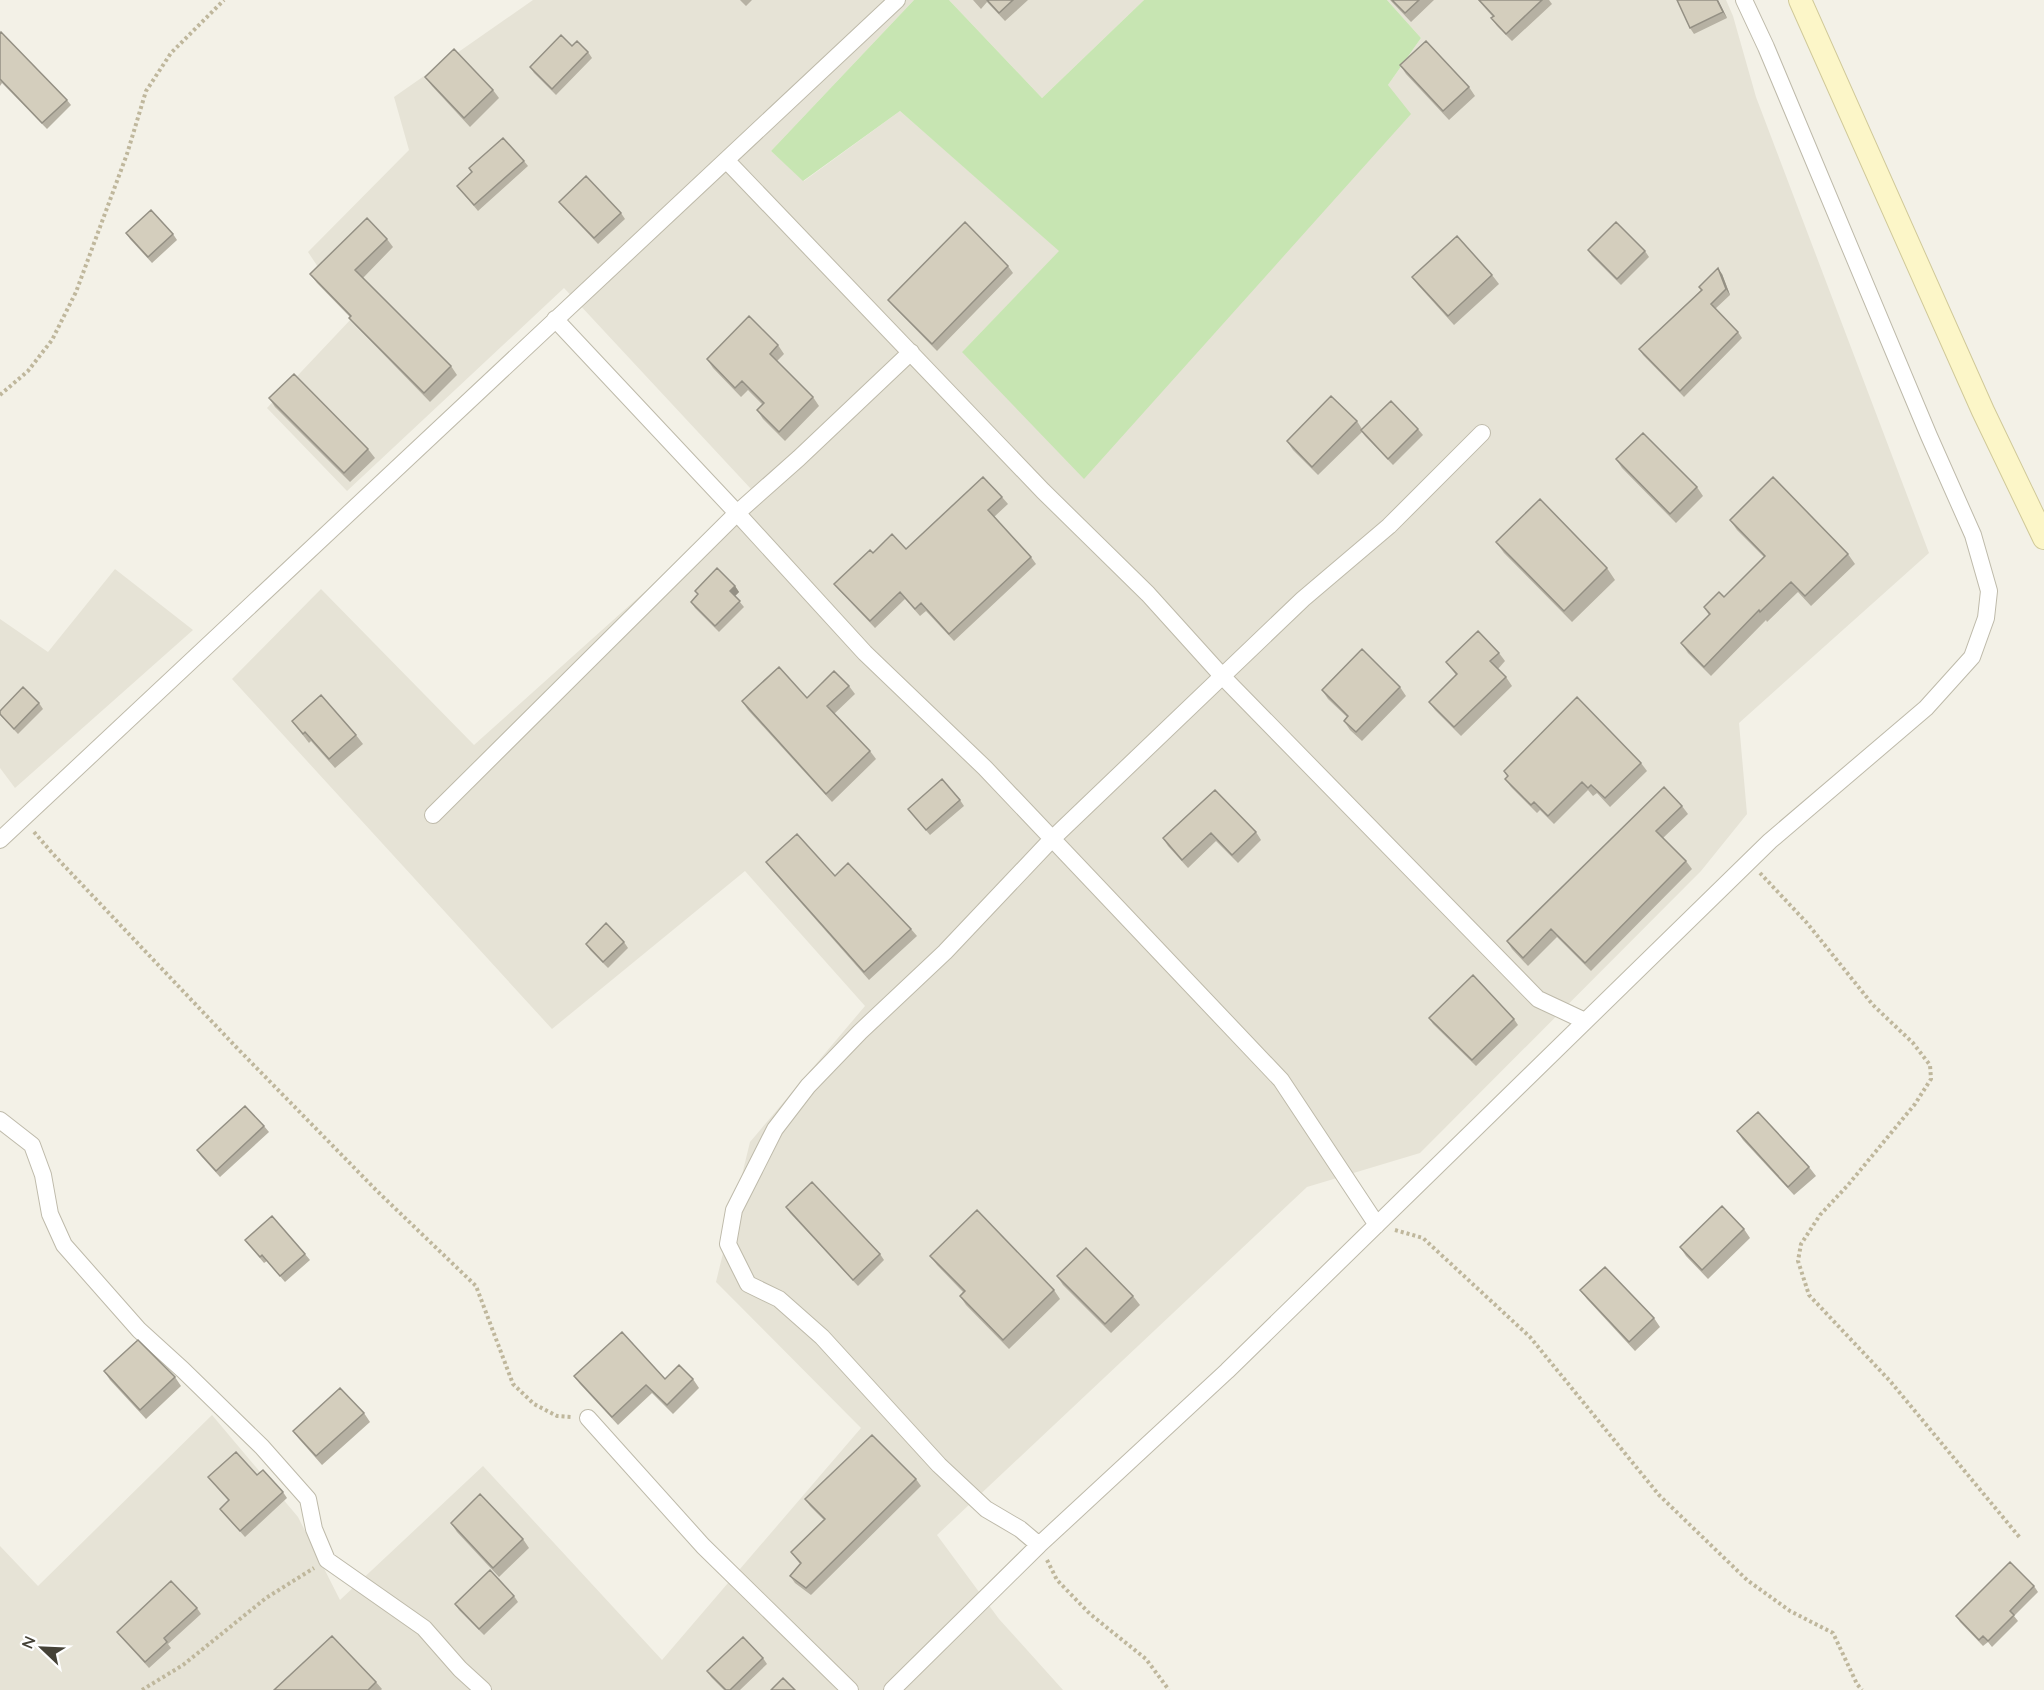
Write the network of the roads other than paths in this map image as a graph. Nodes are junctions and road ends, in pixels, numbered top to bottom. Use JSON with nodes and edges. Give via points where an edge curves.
{"nodes":[{"id":1,"x":897,"y":0,"type":"edge"},
{"id":2,"x":1744,"y":0,"type":"edge"},
{"id":3,"x":1800,"y":0,"type":"edge"},
{"id":4,"x":727,"y":161,"type":"junction"},
{"id":5,"x":555,"y":319,"type":"junction"},
{"id":6,"x":911,"y":352,"type":"junction"},
{"id":7,"x":1482,"y":433,"type":"dead end"},
{"id":8,"x":737,"y":513,"type":"junction"},
{"id":9,"x":2044,"y":538,"type":"edge"},
{"id":10,"x":1223,"y":677,"type":"junction"},
{"id":11,"x":433,"y":815,"type":"dead end"},
{"id":12,"x":1052,"y":839,"type":"junction"},
{"id":13,"x":0,"y":840,"type":"edge"},
{"id":14,"x":1585,"y":1022,"type":"junction"},
{"id":15,"x":0,"y":1120,"type":"edge"},
{"id":16,"x":1377,"y":1225,"type":"junction"},
{"id":17,"x":588,"y":1418,"type":"road end"},
{"id":18,"x":1039,"y":1545,"type":"junction"},
{"id":19,"x":483,"y":1690,"type":"edge"},
{"id":20,"x":850,"y":1690,"type":"edge"},
{"id":21,"x":892,"y":1690,"type":"edge"}],
"edges":[{"from":1,"to":4,"type":"street"},
{"from":2,"to":14,"type":"street","via":[[1973,536],[1989,591],[1986,618],[1971,657],[1926,708],[1770,840]]},
{"from":3,"to":9,"type":"main road","via":[[1983,411]]},
{"from":4,"to":5,"type":"street"},
{"from":4,"to":6,"type":"street"},
{"from":5,"to":8,"type":"street"},
{"from":5,"to":13,"type":"street"},
{"from":6,"to":8,"type":"street"},
{"from":6,"to":10,"type":"street","via":[[1148,594]]},
{"from":7,"to":10,"type":"street","via":[[1389,526],[1303,599]]},
{"from":8,"to":11,"type":"street"},
{"from":8,"to":12,"type":"street","via":[[865,653],[985,768]]},
{"from":10,"to":12,"type":"street"},
{"from":10,"to":14,"type":"street","via":[[1538,999]]},
{"from":12,"to":16,"type":"street","via":[[1281,1080]]},
{"from":12,"to":18,"type":"street","via":[[945,952],[808,1086],[775,1129],[734,1210],[728,1244],[748,1284],[779,1299],[805,1322],[939,1465],[986,1509]]},
{"from":14,"to":16,"type":"street"},
{"from":15,"to":19,"type":"street","via":[[32,1145],[43,1175],[50,1214],[64,1245],[138,1330],[254,1440],[308,1499],[314,1529],[327,1560],[424,1628]]},
{"from":16,"to":18,"type":"street"},
{"from":17,"to":20,"type":"street","via":[[703,1546]]},
{"from":18,"to":21,"type":"street"}]}
